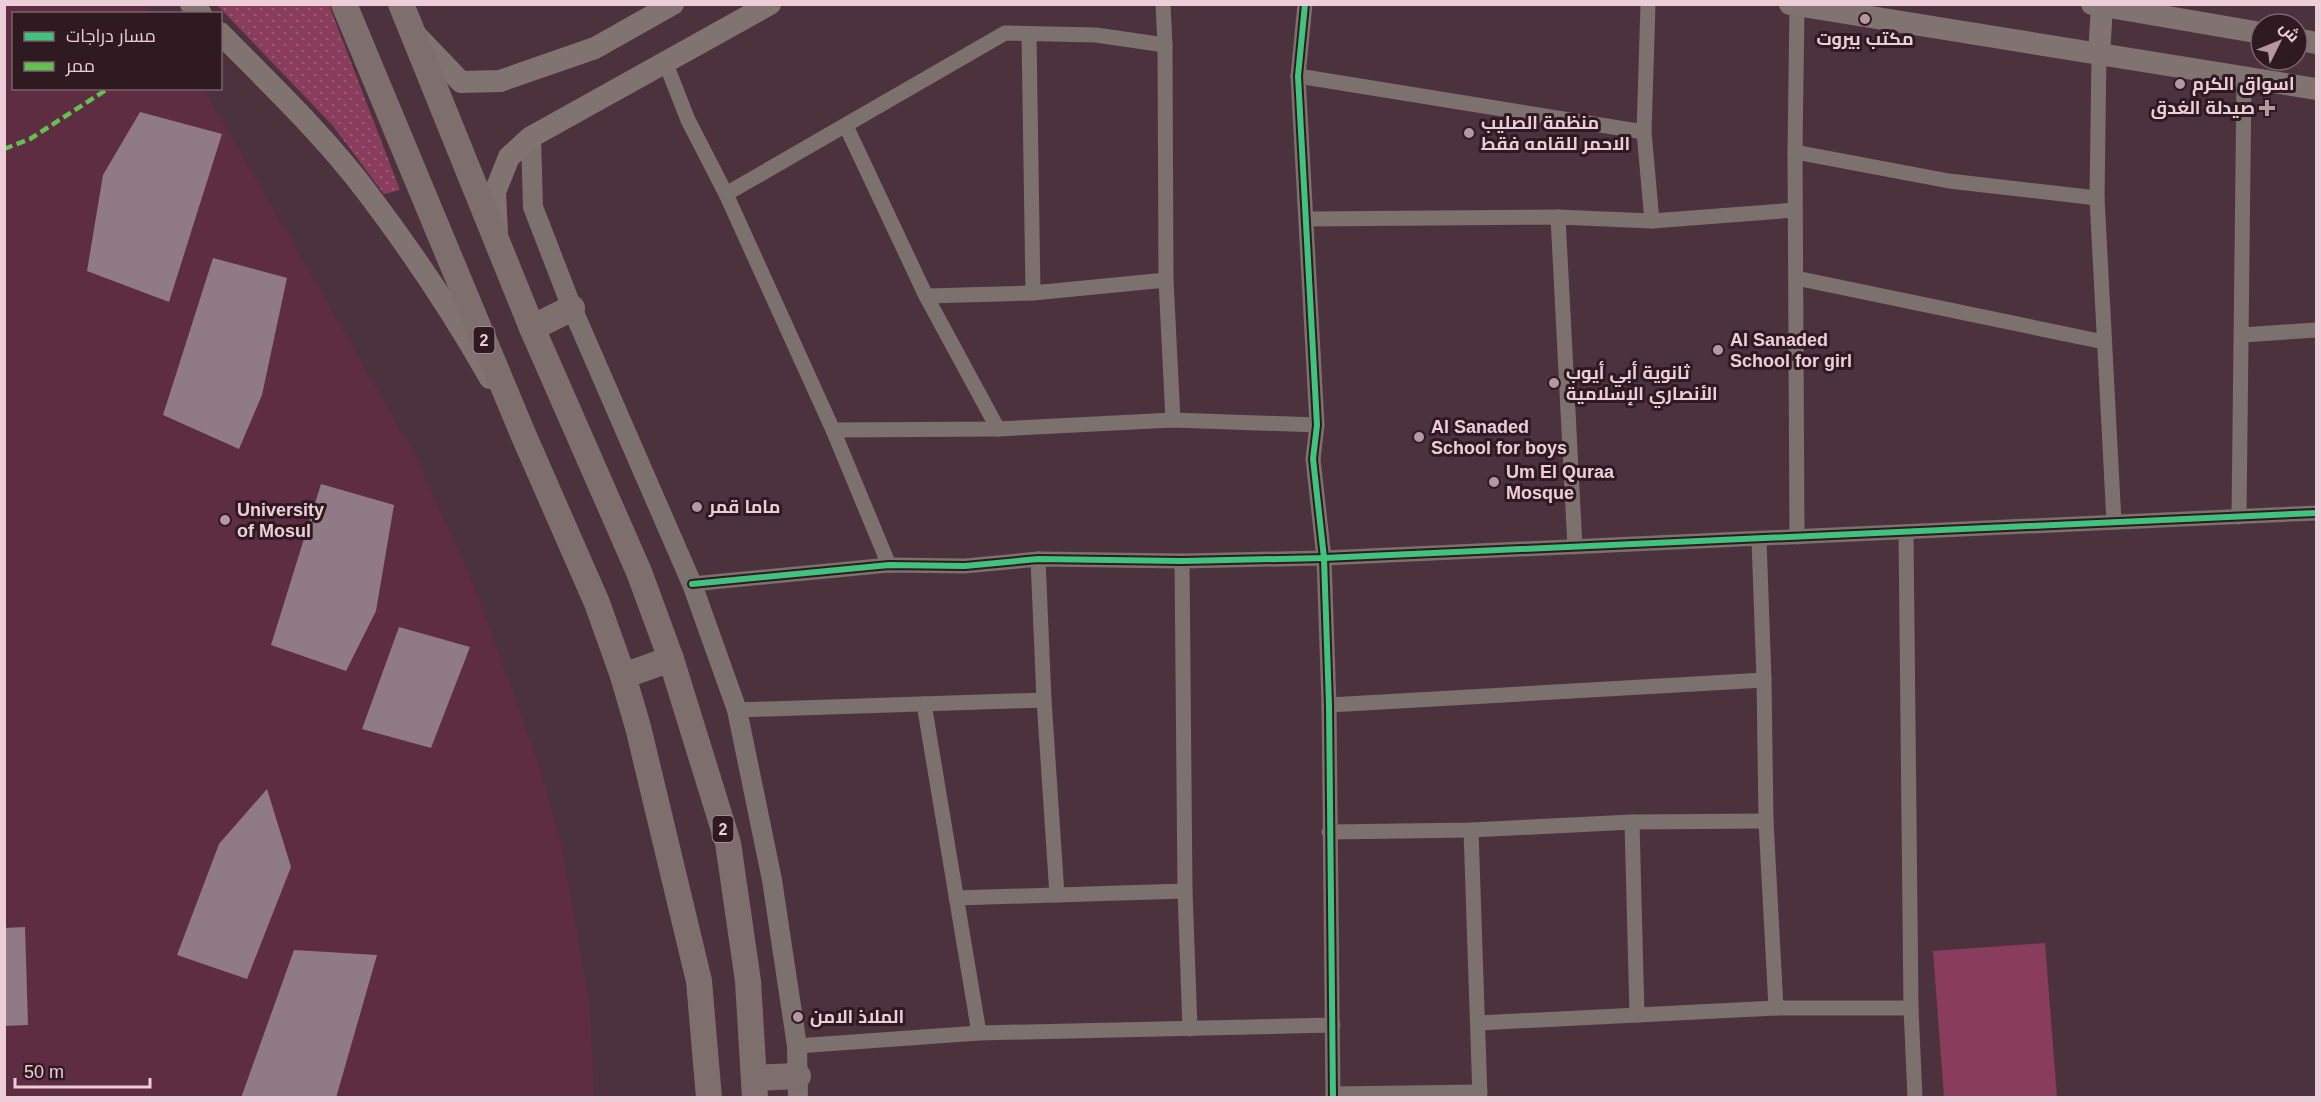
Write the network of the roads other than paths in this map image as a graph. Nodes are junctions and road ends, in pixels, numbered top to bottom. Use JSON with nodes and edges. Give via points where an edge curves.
{"nodes":[{"id":1,"x":344,"y":4,"type":"edge"},
{"id":2,"x":401,"y":4,"type":"edge"},
{"id":3,"x":673,"y":4,"type":"edge"},
{"id":4,"x":770,"y":4,"type":"edge"},
{"id":5,"x":1162,"y":4,"type":"edge"},
{"id":6,"x":1305,"y":4,"type":"edge"},
{"id":7,"x":1648,"y":4,"type":"edge"},
{"id":8,"x":1793,"y":5,"type":"edge"},
{"id":9,"x":2097,"y":5,"type":"edge"},
{"id":10,"x":412,"y":31,"type":"junction"},
{"id":11,"x":2249,"y":31,"type":"edge"},
{"id":12,"x":1029,"y":33,"type":"junction"},
{"id":13,"x":222,"y":35,"type":"edge"},
{"id":14,"x":1165,"y":45,"type":"junction"},
{"id":15,"x":2099,"y":55,"type":"junction"},
{"id":16,"x":666,"y":64,"type":"junction"},
{"id":17,"x":1298,"y":75,"type":"junction"},
{"id":18,"x":2244,"y":78,"type":"junction"},
{"id":19,"x":2316,"y":89,"type":"edge"},
{"id":20,"x":846,"y":126,"type":"junction"},
{"id":21,"x":1644,"y":132,"type":"junction"},
{"id":22,"x":531,"y":137,"type":"junction"},
{"id":23,"x":1795,"y":152,"type":"junction"},
{"id":24,"x":726,"y":194,"type":"junction"},
{"id":25,"x":2097,"y":198,"type":"junction"},
{"id":26,"x":1795,"y":210,"type":"junction"},
{"id":27,"x":1558,"y":217,"type":"junction"},
{"id":28,"x":1307,"y":219,"type":"junction"},
{"id":29,"x":1652,"y":221,"type":"junction"},
{"id":30,"x":497,"y":244,"type":"junction"},
{"id":31,"x":1796,"y":278,"type":"junction"},
{"id":32,"x":1166,"y":280,"type":"junction"},
{"id":33,"x":1033,"y":293,"type":"junction"},
{"id":34,"x":926,"y":296,"type":"junction"},
{"id":35,"x":572,"y":308,"type":"junction"},
{"id":36,"x":532,"y":328,"type":"junction"},
{"id":37,"x":2316,"y":330,"type":"edge"},
{"id":38,"x":2242,"y":335,"type":"junction"},
{"id":39,"x":2104,"y":342,"type":"junction"},
{"id":40,"x":1173,"y":420,"type":"junction"},
{"id":41,"x":1317,"y":424,"type":"junction"},
{"id":42,"x":998,"y":429,"type":"junction"},
{"id":43,"x":834,"y":430,"type":"junction"},
{"id":44,"x":523,"y":434,"type":"junction"},
{"id":45,"x":2316,"y":513,"type":"edge"},
{"id":46,"x":2239,"y":517,"type":"junction"},
{"id":47,"x":2114,"y":522,"type":"junction"},
{"id":48,"x":1906,"y":532,"type":"junction"},
{"id":49,"x":1797,"y":537,"type":"junction"},
{"id":50,"x":1759,"y":538,"type":"junction"},
{"id":51,"x":1575,"y":547,"type":"junction"},
{"id":52,"x":1324,"y":558,"type":"junction"},
{"id":53,"x":1038,"y":559,"type":"junction"},
{"id":54,"x":1182,"y":561,"type":"junction"},
{"id":55,"x":888,"y":565,"type":"junction"},
{"id":56,"x":692,"y":584,"type":"junction"},
{"id":57,"x":671,"y":659,"type":"junction"},
{"id":58,"x":624,"y":676,"type":"junction"},
{"id":59,"x":1764,"y":680,"type":"junction"},
{"id":60,"x":1044,"y":700,"type":"junction"},
{"id":61,"x":924,"y":704,"type":"junction"},
{"id":62,"x":1329,"y":705,"type":"junction"},
{"id":63,"x":736,"y":710,"type":"junction"},
{"id":64,"x":1766,"y":821,"type":"junction"},
{"id":65,"x":1632,"y":822,"type":"junction"},
{"id":66,"x":1471,"y":830,"type":"junction"},
{"id":67,"x":1329,"y":832,"type":"junction"},
{"id":68,"x":1185,"y":891,"type":"junction"},
{"id":69,"x":1057,"y":895,"type":"junction"},
{"id":70,"x":956,"y":898,"type":"junction"},
{"id":71,"x":1776,"y":1008,"type":"junction"},
{"id":72,"x":1911,"y":1008,"type":"junction"},
{"id":73,"x":1637,"y":1015,"type":"junction"},
{"id":74,"x":1478,"y":1023,"type":"junction"},
{"id":75,"x":1333,"y":1025,"type":"junction"},
{"id":76,"x":1190,"y":1029,"type":"junction"},
{"id":77,"x":978,"y":1033,"type":"junction"},
{"id":78,"x":797,"y":1046,"type":"junction"},
{"id":79,"x":798,"y":1087,"type":"edge"},
{"id":80,"x":755,"y":1088,"type":"edge"},
{"id":81,"x":1480,"y":1095,"type":"edge"},
{"id":82,"x":1333,"y":1096,"type":"edge"},
{"id":83,"x":709,"y":1098,"type":"edge"},
{"id":84,"x":1915,"y":1098,"type":"edge"}],
"edges":[{"from":1,"to":44,"type":"highway","number":"2"},
{"from":2,"to":10,"type":"highway","number":"2"},
{"from":3,"to":10,"type":"main road","via":[[595,48],[500,81],[461,82]]},
{"from":4,"to":16,"type":"main road"},
{"from":5,"to":14,"type":"street"},
{"from":6,"to":17,"type":"street"},
{"from":7,"to":21,"type":"street"},
{"from":8,"to":15,"type":"main road"},
{"from":8,"to":23,"type":"street"},
{"from":9,"to":11,"type":"main road"},
{"from":9,"to":15,"type":"main road"},
{"from":10,"to":30,"type":"highway","number":"2"},
{"from":12,"to":14,"type":"street","via":[[1096,35]]},
{"from":12,"to":20,"type":"street","via":[[1005,33]]},
{"from":12,"to":33,"type":"street"},
{"from":13,"to":44,"type":"main road","via":[[318,133],[366,189],[456,320]]},
{"from":14,"to":32,"type":"street"},
{"from":15,"to":18,"type":"main road"},
{"from":15,"to":25,"type":"street"},
{"from":16,"to":22,"type":"main road"},
{"from":16,"to":24,"type":"street","via":[[688,120]]},
{"from":17,"to":21,"type":"street"},
{"from":17,"to":28,"type":"street"},
{"from":18,"to":19,"type":"main road"},
{"from":18,"to":38,"type":"street"},
{"from":20,"to":24,"type":"street"},
{"from":20,"to":34,"type":"street"},
{"from":21,"to":29,"type":"street"},
{"from":22,"to":30,"type":"main road","via":[[509,157],[495,192]]},
{"from":22,"to":35,"type":"street","via":[[533,207]]},
{"from":23,"to":25,"type":"street","via":[[1949,181]]},
{"from":23,"to":26,"type":"street"},
{"from":24,"to":43,"type":"street"},
{"from":25,"to":39,"type":"street"},
{"from":26,"to":29,"type":"street"},
{"from":26,"to":31,"type":"street"},
{"from":27,"to":28,"type":"street"},
{"from":27,"to":29,"type":"street"},
{"from":27,"to":51,"type":"street"},
{"from":28,"to":41,"type":"street"},
{"from":30,"to":36,"type":"highway","number":"2"},
{"from":31,"to":39,"type":"street"},
{"from":31,"to":49,"type":"street"},
{"from":32,"to":33,"type":"street"},
{"from":32,"to":40,"type":"street"},
{"from":33,"to":34,"type":"street"},
{"from":34,"to":42,"type":"street"},
{"from":35,"to":36,"type":"highway"},
{"from":35,"to":56,"type":"street"},
{"from":36,"to":57,"type":"highway","number":"2","via":[[639,572]]},
{"from":37,"to":38,"type":"street"},
{"from":38,"to":46,"type":"street"},
{"from":39,"to":47,"type":"street"},
{"from":40,"to":41,"type":"street"},
{"from":40,"to":42,"type":"street"},
{"from":41,"to":52,"type":"street","via":[[1313,459]]},
{"from":42,"to":43,"type":"street"},
{"from":43,"to":55,"type":"street"},
{"from":44,"to":58,"type":"highway","number":"2","via":[[597,603]]},
{"from":45,"to":46,"type":"street"},
{"from":46,"to":47,"type":"street"},
{"from":47,"to":48,"type":"street"},
{"from":48,"to":49,"type":"street"},
{"from":48,"to":72,"type":"street"},
{"from":49,"to":50,"type":"street"},
{"from":50,"to":51,"type":"street"},
{"from":50,"to":59,"type":"street"},
{"from":51,"to":52,"type":"street"},
{"from":52,"to":54,"type":"street"},
{"from":52,"to":62,"type":"street"},
{"from":53,"to":54,"type":"street"},
{"from":53,"to":55,"type":"street","via":[[965,566]]},
{"from":53,"to":60,"type":"street"},
{"from":54,"to":68,"type":"street"},
{"from":55,"to":56,"type":"street"},
{"from":56,"to":63,"type":"street"},
{"from":57,"to":58,"type":"highway"},
{"from":57,"to":80,"type":"highway","number":"2","via":[[728,843],[748,981]]},
{"from":58,"to":83,"type":"highway","number":"2","via":[[699,981]]},
{"from":59,"to":62,"type":"street"},
{"from":59,"to":64,"type":"street"},
{"from":60,"to":61,"type":"street"},
{"from":60,"to":69,"type":"street"},
{"from":61,"to":63,"type":"street"},
{"from":61,"to":70,"type":"street"},
{"from":62,"to":67,"type":"street"},
{"from":63,"to":78,"type":"street","via":[[772,880]]},
{"from":64,"to":65,"type":"street"},
{"from":64,"to":71,"type":"street"},
{"from":65,"to":66,"type":"street"},
{"from":65,"to":73,"type":"street"},
{"from":66,"to":67,"type":"street"},
{"from":66,"to":74,"type":"street"},
{"from":67,"to":75,"type":"street"},
{"from":68,"to":69,"type":"street"},
{"from":68,"to":76,"type":"street"},
{"from":69,"to":70,"type":"street"},
{"from":70,"to":77,"type":"street"},
{"from":71,"to":72,"type":"street"},
{"from":71,"to":73,"type":"street"},
{"from":72,"to":84,"type":"street"},
{"from":73,"to":74,"type":"street"},
{"from":74,"to":81,"type":"street"},
{"from":75,"to":76,"type":"street"},
{"from":75,"to":82,"type":"street"},
{"from":76,"to":77,"type":"street"},
{"from":77,"to":78,"type":"street"},
{"from":78,"to":79,"type":"street"},
{"from":79,"to":80,"type":"highway"},
{"from":81,"to":82,"type":"street"}]}
